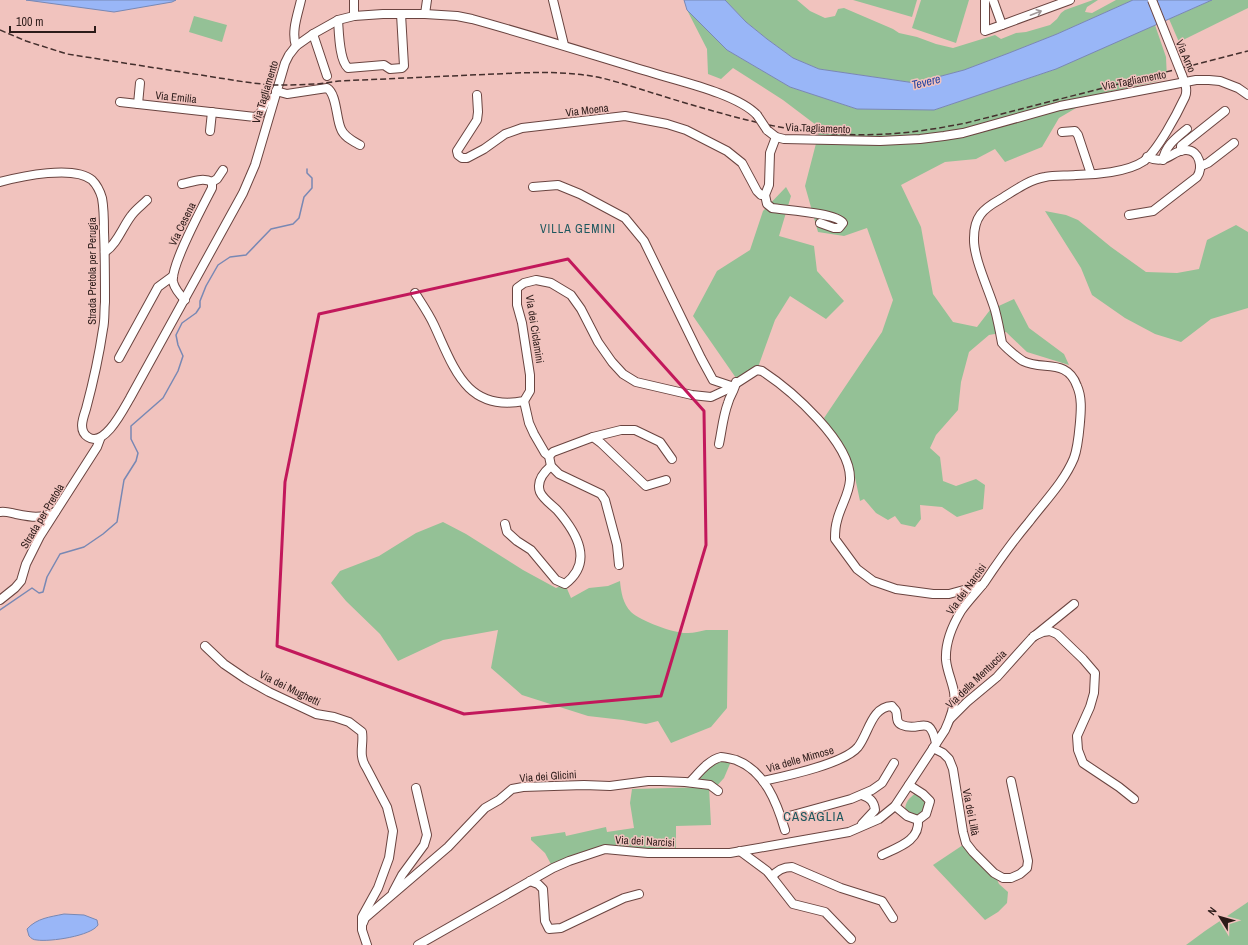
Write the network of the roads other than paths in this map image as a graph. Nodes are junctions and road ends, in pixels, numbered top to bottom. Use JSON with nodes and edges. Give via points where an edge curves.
{"nodes":[{"id":1,"x":300,"y":0,"type":"edge"},
{"id":2,"x":354,"y":0,"type":"edge"},
{"id":3,"x":427,"y":0,"type":"edge"},
{"id":4,"x":553,"y":0,"type":"edge"},
{"id":5,"x":985,"y":0,"type":"edge"},
{"id":6,"x":993,"y":0,"type":"edge"},
{"id":7,"x":1070,"y":0,"type":"edge"},
{"id":8,"x":1152,"y":0,"type":"edge"},
{"id":9,"x":401,"y":14,"type":"junction"},
{"id":10,"x":426,"y":14,"type":"junction"},
{"id":11,"x":354,"y":16,"type":"junction"},
{"id":12,"x":338,"y":20,"type":"junction"},
{"id":13,"x":1002,"y":25,"type":"junction"},
{"id":14,"x":314,"y":34,"type":"junction"},
{"id":15,"x":296,"y":46,"type":"junction"},
{"id":16,"x":564,"y":46,"type":"junction"},
{"id":17,"x":327,"y":76,"type":"dead end"},
{"id":18,"x":1183,"y":78,"type":"junction"},
{"id":19,"x":140,"y":83,"type":"dead end"},
{"id":20,"x":275,"y":94,"type":"junction"},
{"id":21,"x":477,"y":95,"type":"dead end"},
{"id":22,"x":1248,"y":95,"type":"edge"},
{"id":23,"x":120,"y":102,"type":"dead end"},
{"id":24,"x":138,"y":104,"type":"junction"},
{"id":25,"x":1225,"y":111,"type":"dead end"},
{"id":26,"x":212,"y":112,"type":"junction"},
{"id":27,"x":1186,"y":129,"type":"dead end"},
{"id":28,"x":210,"y":131,"type":"dead end"},
{"id":29,"x":1062,"y":132,"type":"dead end"},
{"id":30,"x":776,"y":137,"type":"junction"},
{"id":31,"x":1234,"y":143,"type":"dead end"},
{"id":32,"x":360,"y":146,"type":"dead end"},
{"id":33,"x":1181,"y":151,"type":"junction"},
{"id":34,"x":1147,"y":157,"type":"junction"},
{"id":35,"x":1163,"y":160,"type":"junction"},
{"id":36,"x":1201,"y":166,"type":"junction"},
{"id":37,"x":223,"y":170,"type":"dead end"},
{"id":38,"x":1091,"y":174,"type":"junction"},
{"id":39,"x":0,"y":182,"type":"edge"},
{"id":40,"x":212,"y":182,"type":"junction"},
{"id":41,"x":182,"y":184,"type":"dead end"},
{"id":42,"x":532,"y":187,"type":"dead end"},
{"id":43,"x":765,"y":195,"type":"junction"},
{"id":44,"x":147,"y":200,"type":"dead end"},
{"id":45,"x":1129,"y":215,"type":"dead end"},
{"id":46,"x":820,"y":223,"type":"dead end"},
{"id":47,"x":105,"y":252,"type":"junction"},
{"id":48,"x":173,"y":276,"type":"junction"},
{"id":49,"x":416,"y":293,"type":"dead end"},
{"id":50,"x":185,"y":300,"type":"junction"},
{"id":51,"x":119,"y":358,"type":"dead end"},
{"id":52,"x":734,"y":384,"type":"junction"},
{"id":53,"x":524,"y":401,"type":"junction"},
{"id":54,"x":593,"y":438,"type":"junction"},
{"id":55,"x":100,"y":439,"type":"junction"},
{"id":56,"x":719,"y":444,"type":"dead end"},
{"id":57,"x":549,"y":456,"type":"junction"},
{"id":58,"x":672,"y":459,"type":"dead end"},
{"id":59,"x":551,"y":466,"type":"junction"},
{"id":60,"x":666,"y":480,"type":"dead end"},
{"id":61,"x":0,"y":512,"type":"edge"},
{"id":62,"x":56,"y":512,"type":"junction"},
{"id":63,"x":505,"y":524,"type":"dead end"},
{"id":64,"x":619,"y":565,"type":"dead end"},
{"id":65,"x":982,"y":585,"type":"junction"},
{"id":66,"x":0,"y":600,"type":"edge"},
{"id":67,"x":1074,"y":604,"type":"dead end"},
{"id":68,"x":1034,"y":636,"type":"junction"},
{"id":69,"x":205,"y":646,"type":"dead end"},
{"id":70,"x":950,"y":720,"type":"junction"},
{"id":71,"x":934,"y":746,"type":"junction"},
{"id":72,"x":894,"y":763,"type":"dead end"},
{"id":73,"x":763,"y":781,"type":"junction"},
{"id":74,"x":690,"y":782,"type":"junction"},
{"id":75,"x":1011,"y":782,"type":"dead end"},
{"id":76,"x":909,"y":785,"type":"junction"},
{"id":77,"x":416,"y":788,"type":"dead end"},
{"id":78,"x":718,"y":791,"type":"dead end"},
{"id":79,"x":862,"y":795,"type":"junction"},
{"id":80,"x":1134,"y":799,"type":"dead end"},
{"id":81,"x":895,"y":806,"type":"junction"},
{"id":82,"x":782,"y":818,"type":"junction"},
{"id":83,"x":918,"y":820,"type":"junction"},
{"id":84,"x":857,"y":829,"type":"junction"},
{"id":85,"x":786,"y":830,"type":"dead end"},
{"id":86,"x":740,"y":852,"type":"junction"},
{"id":87,"x":882,"y":855,"type":"dead end"},
{"id":88,"x":772,"y":877,"type":"junction"},
{"id":89,"x":530,"y":881,"type":"junction"},
{"id":90,"x":392,"y":894,"type":"junction"},
{"id":91,"x":640,"y":894,"type":"dead end"},
{"id":92,"x":893,"y":918,"type":"dead end"},
{"id":93,"x":363,"y":923,"type":"junction"},
{"id":94,"x":851,"y":939,"type":"dead end"},
{"id":95,"x":367,"y":945,"type":"edge"},
{"id":96,"x":418,"y":945,"type":"edge"}],
"edges":[{"from":1,"to":15,"type":"street","via":[[295,26]]},
{"from":2,"to":11,"type":"street"},
{"from":3,"to":10,"type":"street"},
{"from":4,"to":16,"type":"street"},
{"from":5,"to":13,"type":"street","via":[[985,31]]},
{"from":6,"to":13,"type":"street"},
{"from":13,"to":7,"type":"street","one_way":true},
{"from":8,"to":18,"type":"street","name":"Via Arno","bridge":true},
{"from":9,"to":10,"type":"street","name":"Via Tagliamento"},
{"from":9,"to":11,"type":"street","name":"Via Tagliamento"},
{"from":9,"to":12,"type":"street","via":[[404,66],[402,68],[390,69],[384,65],[348,68],[342,55]]},
{"from":10,"to":16,"type":"street","name":"Via Tagliamento","via":[[472,19]]},
{"from":11,"to":12,"type":"street","name":"Via Tagliamento"},
{"from":12,"to":14,"type":"street","name":"Via Tagliamento"},
{"from":14,"to":15,"type":"street","name":"Via Tagliamento"},
{"from":14,"to":17,"type":"street"},
{"from":15,"to":20,"type":"street","name":"Via Tagliamento","via":[[285,63]]},
{"from":16,"to":30,"type":"street","name":"Via Tagliamento","bridge":true,"via":[[724,96],[751,109],[767,130]]},
{"from":18,"to":22,"type":"street","name":"Via Arno","via":[[1220,81]]},
{"from":18,"to":30,"type":"street","name":"Via Tagliamento","via":[[944,136],[880,141]]},
{"from":18,"to":34,"type":"street","via":[[1187,93],[1162,138]]},
{"from":19,"to":24,"type":"street","name":"Via Emilia"},
{"from":20,"to":26,"type":"street","name":"Via Emilia","via":[[266,101],[260,114],[255,117]]},
{"from":20,"to":32,"type":"street","via":[[329,89],[341,130],[347,138]]},
{"from":20,"to":50,"type":"street","name":"Via Tagliamento","via":[[255,165],[236,209]]},
{"from":21,"to":43,"type":"street","name":"Via Moena","via":[[477,120],[457,151],[462,158],[484,149],[505,134],[522,128],[625,116],[686,130],[727,151],[742,163],[757,191]]},
{"from":23,"to":24,"type":"street","name":"Via Emilia"},
{"from":24,"to":26,"type":"street","name":"Via Emilia"},
{"from":25,"to":33,"type":"street","via":[[1181,146]]},
{"from":26,"to":28,"type":"street"},
{"from":27,"to":35,"type":"street","via":[[1169,145]]},
{"from":29,"to":38,"type":"street","via":[[1075,131],[1078,135]]},
{"from":30,"to":43,"type":"street","via":[[770,153],[769,185]]},
{"from":31,"to":36,"type":"street"},
{"from":33,"to":35,"type":"street"},
{"from":33,"to":36,"type":"street","via":[[1194,152]]},
{"from":34,"to":35,"type":"street"},
{"from":34,"to":38,"type":"street","name":"Via dei Narcisi","via":[[1136,165]]},
{"from":36,"to":45,"type":"street","via":[[1197,177],[1153,211]]},
{"from":37,"to":40,"type":"street","name":"Via Cesena"},
{"from":38,"to":65,"type":"street","name":"Via dei Narcisi","via":[[1047,176],[1028,182],[987,207],[980,214],[975,228],[974,244],[1002,343],[1023,360],[1059,367],[1069,372],[1078,387],[1081,407],[1074,457],[1065,475]]},
{"from":39,"to":47,"type":"street","name":"Strada Pretola per Perugia","via":[[27,176],[73,172],[92,180],[100,190],[102,200]]},
{"from":40,"to":41,"type":"street","name":"Via Cesena","via":[[203,180]]},
{"from":40,"to":48,"type":"street","name":"Via Cesena","via":[[212,188],[176,262]]},
{"from":42,"to":52,"type":"street","via":[[558,185],[625,218],[644,241],[713,380]]},
{"from":43,"to":46,"type":"street","name":"Via Moena","via":[[767,204],[772,208],[830,215],[843,222],[839,228]]},
{"from":44,"to":47,"type":"street","via":[[132,214],[114,244]]},
{"from":47,"to":55,"type":"street","name":"Strada Pretola per Perugia","via":[[104,327],[94,379],[82,420],[82,430],[86,436],[92,440]]},
{"from":48,"to":50,"type":"street","via":[[176,290]]},
{"from":48,"to":51,"type":"street","via":[[158,286]]},
{"from":49,"to":53,"type":"street","via":[[462,381],[473,392],[499,403]]},
{"from":50,"to":55,"type":"street","via":[[130,398],[112,427]]},
{"from":52,"to":53,"type":"street","name":"Via dei Ciclamini","via":[[711,397],[699,397],[636,382],[623,374],[612,362],[571,295],[551,283],[536,280],[524,283],[518,288],[517,305],[530,375],[530,391]]},
{"from":52,"to":56,"type":"street","via":[[735,390],[728,400]]},
{"from":52,"to":65,"type":"street","name":"Via dei Ciclamini","via":[[757,370],[766,374],[801,401],[841,448],[848,462],[850,480],[836,523],[835,539],[858,569],[873,581],[896,589],[933,594],[949,594]]},
{"from":53,"to":57,"type":"street","via":[[529,423]]},
{"from":54,"to":57,"type":"street","via":[[553,452]]},
{"from":54,"to":58,"type":"street","via":[[621,430],[635,430],[660,442]]},
{"from":54,"to":60,"type":"street","via":[[646,486]]},
{"from":55,"to":62,"type":"street","name":"Strada per Pretola","via":[[97,448]]},
{"from":57,"to":59,"type":"street"},
{"from":59,"to":63,"type":"street","via":[[542,475],[540,492],[567,523],[580,547],[579,567],[573,578],[565,584],[556,580],[532,550],[508,532]]},
{"from":59,"to":64,"type":"street","via":[[559,474],[601,494],[605,500],[617,545]]},
{"from":61,"to":62,"type":"street","via":[[46,517]]},
{"from":62,"to":66,"type":"street","name":"Strada per Pretola","via":[[40,536],[20,581]]},
{"from":65,"to":70,"type":"street","name":"Via dei Narcisi","via":[[960,612],[947,645],[947,668],[954,698]]},
{"from":67,"to":68,"type":"street","name":"Via della Mentuccia"},
{"from":68,"to":70,"type":"street","name":"Via della Mentuccia","via":[[997,677]]},
{"from":68,"to":80,"type":"street","via":[[1050,631],[1057,634],[1094,673],[1094,693],[1077,736],[1078,750],[1083,763]]},
{"from":69,"to":93,"type":"street","name":"Via dei Mughetti","via":[[224,664],[269,692],[316,714],[349,722],[362,732],[362,761],[387,807],[393,831],[389,858],[378,888],[362,917]]},
{"from":70,"to":71,"type":"street","name":"Via dei Narcisi"},
{"from":71,"to":73,"type":"street","name":"Via delle Mimose","via":[[934,732],[930,727],[902,725],[897,721],[896,711],[892,706],[885,707],[876,714],[858,747],[849,754],[815,768]]},
{"from":71,"to":75,"type":"street","name":"Via dei Lillà","via":[[949,759],[953,769],[966,843],[994,873],[1003,878],[1016,876],[1027,868],[1028,860]]},
{"from":71,"to":76,"type":"street","name":"Via dei Narcisi"},
{"from":72,"to":79,"type":"street","via":[[882,783]]},
{"from":73,"to":74,"type":"street","via":[[754,769],[721,757],[711,762]]},
{"from":73,"to":82,"type":"street"},
{"from":74,"to":78,"type":"street","name":"Via dei Glicini","via":[[710,785]]},
{"from":74,"to":90,"type":"street","name":"Via dei Glicini","via":[[648,781],[610,786],[584,784],[512,789],[485,808],[448,847]]},
{"from":76,"to":81,"type":"street","name":"Via dei Narcisi"},
{"from":76,"to":83,"type":"street","via":[[930,801],[926,814]]},
{"from":77,"to":90,"type":"street","name":"Via dei Glicini","via":[[426,840],[402,874]]},
{"from":79,"to":82,"type":"street"},
{"from":79,"to":84,"type":"street","via":[[869,798],[875,805],[875,810]]},
{"from":81,"to":83,"type":"street","via":[[907,816]]},
{"from":81,"to":84,"type":"street","name":"Via dei Narcisi","via":[[879,819]]},
{"from":82,"to":85,"type":"street"},
{"from":83,"to":87,"type":"street","via":[[914,837]]},
{"from":84,"to":86,"type":"street","name":"Via dei Narcisi"},
{"from":86,"to":88,"type":"street"},
{"from":86,"to":89,"type":"street","name":"Via dei Narcisi","via":[[687,854],[605,850],[569,861]]},
{"from":88,"to":92,"type":"street","via":[[777,870],[792,867],[841,888],[882,901]]},
{"from":88,"to":94,"type":"street","via":[[793,904],[824,912]]},
{"from":89,"to":91,"type":"street","via":[[543,889],[545,921],[549,929],[561,928],[624,898]]},
{"from":89,"to":96,"type":"street","name":"Via dei Narcisi"},
{"from":90,"to":93,"type":"street","name":"Via dei Glicini","via":[[365,918]]},
{"from":93,"to":95,"type":"street","name":"Via dei Mughetti","via":[[362,930]]}]}
